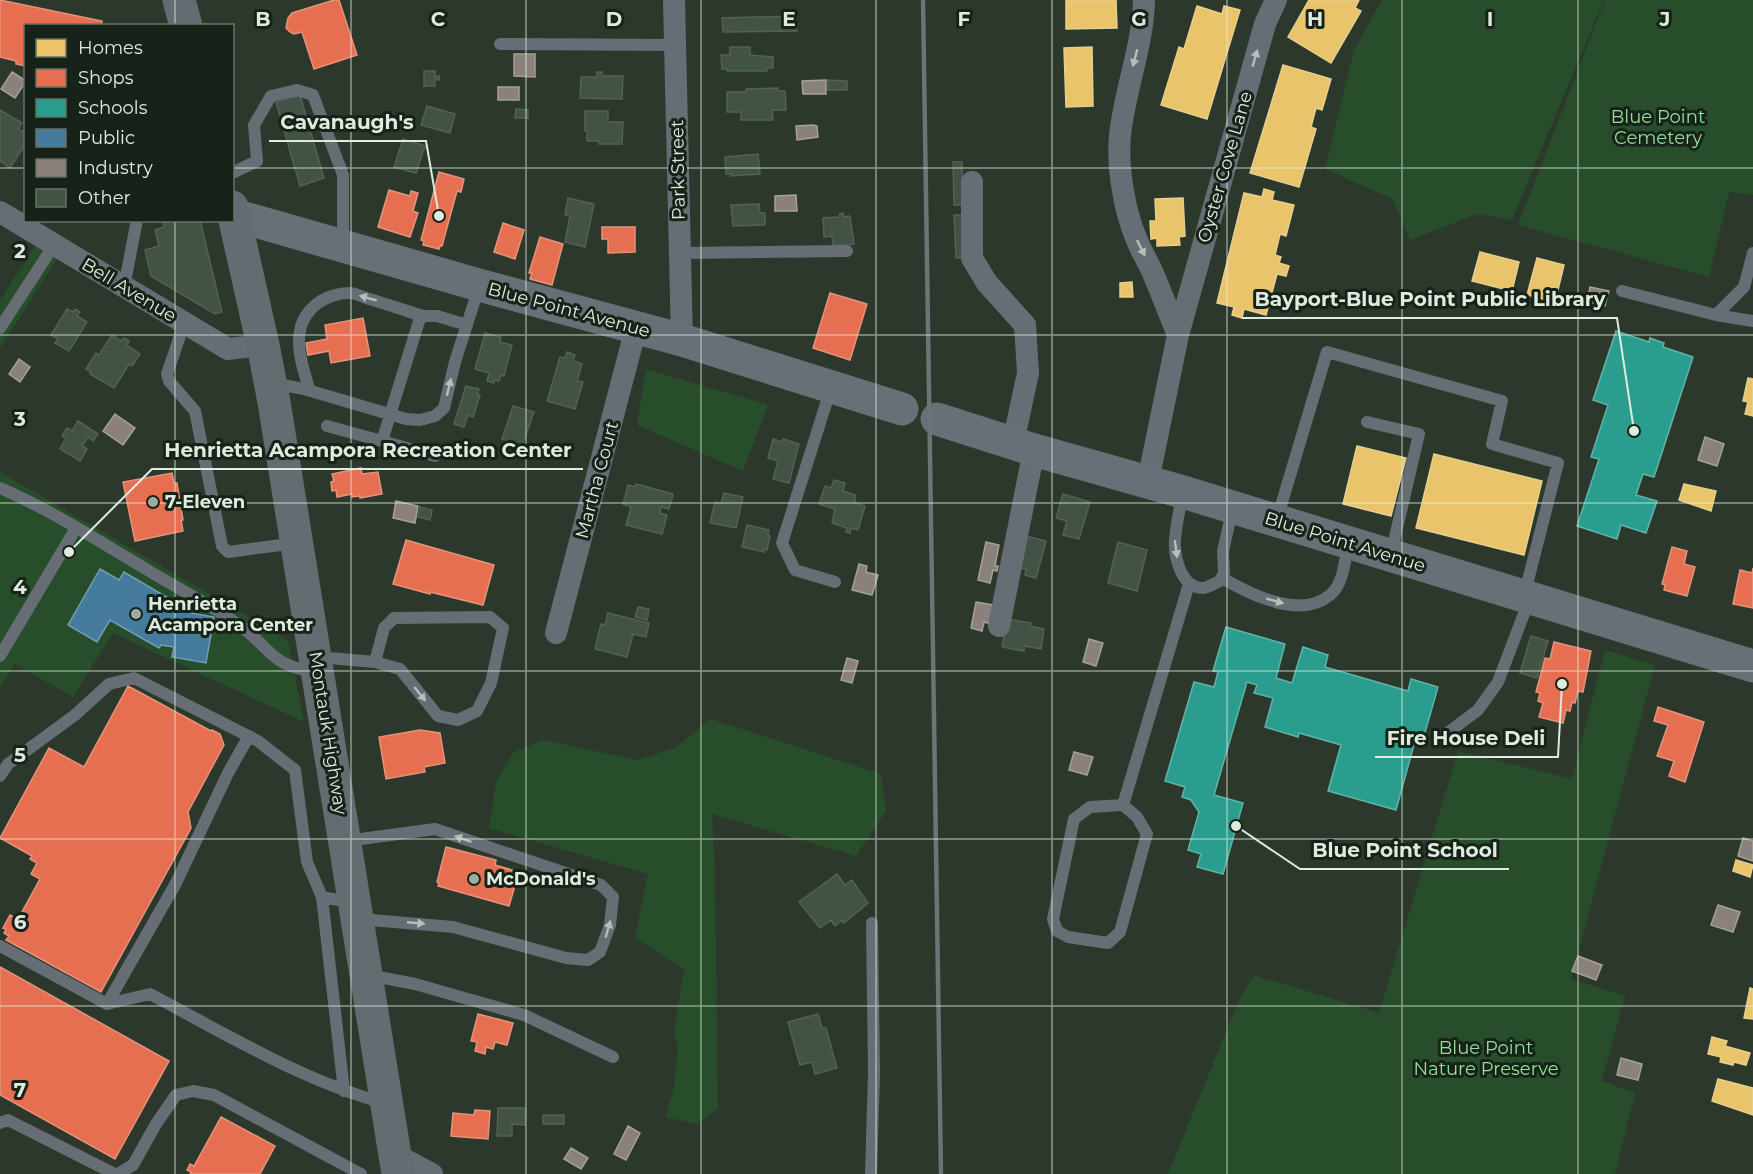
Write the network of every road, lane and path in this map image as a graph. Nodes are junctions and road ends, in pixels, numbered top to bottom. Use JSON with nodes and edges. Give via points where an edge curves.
{"nodes":[{"id":1,"x":179,"y":0,"type":"edge"},
{"id":2,"x":674,"y":0,"type":"edge"},
{"id":3,"x":1144,"y":0,"type":"edge"},
{"id":4,"x":1276,"y":0,"type":"edge"},
{"id":5,"x":185,"y":24,"type":"edge"},
{"id":6,"x":500,"y":44,"type":"dead end"},
{"id":7,"x":675,"y":45,"type":"junction"},
{"id":8,"x":234,"y":172,"type":"edge"},
{"id":9,"x":972,"y":182,"type":"dead end"},
{"id":10,"x":234,"y":211,"type":"edge"},
{"id":11,"x":0,"y":212,"type":"edge"},
{"id":12,"x":234,"y":215,"type":"edge"},
{"id":13,"x":137,"y":222,"type":"edge"},
{"id":14,"x":54,"y":244,"type":"junction"},
{"id":15,"x":343,"y":246,"type":"junction"},
{"id":16,"x":847,"y":251,"type":"dead end"},
{"id":17,"x":1753,"y":253,"type":"edge"},
{"id":18,"x":680,"y":254,"type":"junction"},
{"id":19,"x":479,"y":285,"type":"junction"},
{"id":20,"x":124,"y":287,"type":"junction"},
{"id":21,"x":1622,"y":291,"type":"dead end"},
{"id":22,"x":1716,"y":315,"type":"junction"},
{"id":23,"x":423,"y":316,"type":"junction"},
{"id":24,"x":1753,"y":321,"type":"edge"},
{"id":25,"x":183,"y":324,"type":"junction"},
{"id":26,"x":467,"y":325,"type":"junction"},
{"id":27,"x":0,"y":328,"type":"edge"},
{"id":28,"x":636,"y":328,"type":"junction"},
{"id":29,"x":1178,"y":334,"type":"junction"},
{"id":30,"x":682,"y":340,"type":"junction"},
{"id":31,"x":263,"y":345,"type":"junction"},
{"id":32,"x":270,"y":383,"type":"junction"},
{"id":33,"x":832,"y":387,"type":"junction"},
{"id":34,"x":310,"y":391,"type":"junction"},
{"id":35,"x":902,"y":409,"type":"dead end"},
{"id":36,"x":390,"y":415,"type":"junction"},
{"id":37,"x":937,"y":420,"type":"dead end"},
{"id":38,"x":1367,"y":422,"type":"dead end"},
{"id":39,"x":327,"y":426,"type":"dead end"},
{"id":40,"x":382,"y":441,"type":"junction"},
{"id":41,"x":1024,"y":446,"type":"junction"},
{"id":42,"x":435,"y":456,"type":"dead end"},
{"id":43,"x":1148,"y":481,"type":"junction"},
{"id":44,"x":0,"y":488,"type":"edge"},
{"id":45,"x":1183,"y":492,"type":"junction"},
{"id":46,"x":1233,"y":507,"type":"junction"},
{"id":47,"x":1276,"y":520,"type":"junction"},
{"id":48,"x":76,"y":528,"type":"junction"},
{"id":49,"x":297,"y":543,"type":"junction"},
{"id":50,"x":1348,"y":543,"type":"junction"},
{"id":51,"x":1390,"y":555,"type":"junction"},
{"id":52,"x":1222,"y":578,"type":"junction"},
{"id":53,"x":835,"y":582,"type":"dead end"},
{"id":54,"x":1189,"y":585,"type":"junction"},
{"id":55,"x":1527,"y":597,"type":"junction"},
{"id":56,"x":999,"y":626,"type":"dead end"},
{"id":57,"x":556,"y":633,"type":"dead end"},
{"id":58,"x":0,"y":656,"type":"edge"},
{"id":59,"x":375,"y":662,"type":"junction"},
{"id":60,"x":317,"y":664,"type":"junction"},
{"id":61,"x":1753,"y":666,"type":"edge"},
{"id":62,"x":249,"y":736,"type":"junction"},
{"id":63,"x":1442,"y":737,"type":"dead end"},
{"id":64,"x":0,"y":776,"type":"edge"},
{"id":65,"x":1123,"y":805,"type":"junction"},
{"id":66,"x":345,"y":841,"type":"junction"},
{"id":67,"x":322,"y":897,"type":"junction"},
{"id":68,"x":356,"y":909,"type":"junction"},
{"id":69,"x":872,"y":923,"type":"dead end"},
{"id":70,"x":0,"y":946,"type":"edge"},
{"id":71,"x":367,"y":975,"type":"junction"},
{"id":72,"x":107,"y":1004,"type":"junction"},
{"id":73,"x":614,"y":1057,"type":"dead end"},
{"id":74,"x":344,"y":1091,"type":"junction"},
{"id":75,"x":388,"y":1104,"type":"junction"},
{"id":76,"x":0,"y":1123,"type":"edge"},
{"id":77,"x":397,"y":1164,"type":"edge"},
{"id":78,"x":117,"y":1174,"type":"edge"},
{"id":79,"x":361,"y":1174,"type":"edge"},
{"id":80,"x":432,"y":1174,"type":"edge"},
{"id":81,"x":871,"y":1174,"type":"edge"}],
"edges":[{"from":1,"to":5,"type":"main road"},
{"from":2,"to":7,"type":"street","name":"Park Street"},
{"from":3,"to":29,"type":"street","one_way":true,"via":[[1139,44],[1125,96],[1120,164],[1135,237]]},
{"from":29,"to":4,"type":"street","name":"Oyster Cove Lane","one_way":true,"via":[[1265,24]]},
{"from":6,"to":7,"type":"lane"},
{"from":7,"to":18,"type":"street","name":"Park Street"},
{"from":8,"to":15,"type":"lane","via":[[257,160],[254,125],[271,96],[297,90],[313,95],[343,175]]},
{"from":9,"to":41,"type":"street","via":[[972,258],[987,283],[1025,325],[1028,373]]},
{"from":10,"to":15,"type":"street","name":"Blue Point Avenue"},
{"from":11,"to":14,"type":"street","name":"Bell Avenue"},
{"from":12,"to":31,"type":"main road","name":"Montauk Highway"},
{"from":13,"to":20,"type":"lane"},
{"from":14,"to":20,"type":"street","name":"Bell Avenue"},
{"from":14,"to":27,"type":"lane"},
{"from":15,"to":19,"type":"street","name":"Blue Point Avenue"},
{"from":16,"to":18,"type":"lane"},
{"from":17,"to":22,"type":"lane","via":[[1744,287]]},
{"from":18,"to":30,"type":"street","name":"Park Street"},
{"from":19,"to":26,"type":"lane"},
{"from":19,"to":28,"type":"street","name":"Blue Point Avenue"},
{"from":20,"to":25,"type":"street","name":"Bell Avenue"},
{"from":21,"to":22,"type":"lane"},
{"from":22,"to":24,"type":"lane"},
{"from":23,"to":26,"type":"lane"},
{"from":23,"to":34,"type":"lane","one_way":true,"via":[[349,293],[321,300],[310,309],[298,334]]},
{"from":23,"to":36,"type":"lane"},
{"from":25,"to":31,"type":"street","name":"Bell Avenue","via":[[228,349]]},
{"from":25,"to":49,"type":"lane","via":[[167,374],[195,411],[222,546],[228,552]]},
{"from":36,"to":26,"type":"lane","one_way":true,"via":[[420,420],[435,416],[444,408]]},
{"from":28,"to":30,"type":"street","name":"Blue Point Avenue"},
{"from":28,"to":57,"type":"street","name":"Martha Court"},
{"from":29,"to":43,"type":"street","name":"Oyster Cove Lane"},
{"from":30,"to":33,"type":"street","name":"Blue Point Avenue"},
{"from":31,"to":32,"type":"main road","name":"Montauk Highway"},
{"from":32,"to":34,"type":"lane"},
{"from":32,"to":49,"type":"main road","name":"Montauk Highway"},
{"from":33,"to":35,"type":"street","name":"Blue Point Avenue"},
{"from":33,"to":53,"type":"lane","via":[[782,543],[795,570]]},
{"from":34,"to":36,"type":"lane"},
{"from":36,"to":40,"type":"lane"},
{"from":37,"to":41,"type":"street","name":"Blue Point Avenue"},
{"from":38,"to":51,"type":"lane","via":[[1419,434]]},
{"from":39,"to":40,"type":"lane"},
{"from":40,"to":42,"type":"lane"},
{"from":41,"to":43,"type":"street","name":"Blue Point Avenue"},
{"from":41,"to":56,"type":"street"},
{"from":43,"to":45,"type":"street","name":"Blue Point Avenue"},
{"from":44,"to":48,"type":"lane"},
{"from":45,"to":46,"type":"street","name":"Blue Point Avenue"},
{"from":45,"to":54,"type":"lane","one_way":true,"via":[[1175,547]]},
{"from":46,"to":47,"type":"street","name":"Blue Point Avenue"},
{"from":46,"to":52,"type":"lane","via":[[1223,551]]},
{"from":47,"to":50,"type":"street","name":"Blue Point Avenue"},
{"from":47,"to":55,"type":"lane","via":[[1327,352],[1502,401],[1492,444],[1558,463]]},
{"from":48,"to":58,"type":"lane"},
{"from":48,"to":60,"type":"lane","via":[[241,626],[276,659],[295,669]]},
{"from":49,"to":60,"type":"main road","name":"Montauk Highway"},
{"from":50,"to":51,"type":"street","name":"Blue Point Avenue"},
{"from":52,"to":50,"type":"lane","one_way":true,"via":[[1248,594],[1284,604],[1312,605],[1331,595],[1342,575]]},
{"from":51,"to":55,"type":"street","name":"Blue Point Avenue"},
{"from":52,"to":54,"type":"lane","via":[[1203,588]]},
{"from":54,"to":65,"type":"lane"},
{"from":55,"to":61,"type":"street","name":"Blue Point Avenue"},
{"from":55,"to":63,"type":"lane","via":[[1498,682],[1478,710]]},
{"from":59,"to":59,"type":"lane","one_way":true,"via":[[400,669],[438,716],[458,720],[477,711],[491,683],[504,628],[490,617],[394,618],[384,627]]},
{"from":59,"to":60,"type":"lane"},
{"from":60,"to":66,"type":"main road","name":"Montauk Highway"},
{"from":62,"to":64,"type":"lane","via":[[134,678],[109,684],[75,715],[8,764]]},
{"from":62,"to":67,"type":"lane","via":[[295,770],[307,862]]},
{"from":62,"to":72,"type":"lane","via":[[176,883]]},
{"from":65,"to":65,"type":"lane","via":[[1090,807],[1074,819],[1053,919],[1056,931],[1068,937],[1108,943],[1120,933],[1147,834],[1137,817]]},
{"from":66,"to":68,"type":"main road","name":"Montauk Highway"},
{"from":68,"to":66,"type":"lane","one_way":true,"via":[[453,927],[566,958],[588,960],[600,952],[610,925],[613,897],[601,885],[435,829]]},
{"from":67,"to":68,"type":"lane"},
{"from":67,"to":74,"type":"lane"},
{"from":68,"to":71,"type":"main road","name":"Montauk Highway"},
{"from":69,"to":81,"type":"lane"},
{"from":70,"to":72,"type":"lane"},
{"from":71,"to":73,"type":"lane","via":[[415,984],[524,1015]]},
{"from":71,"to":75,"type":"main road","name":"Montauk Highway"},
{"from":72,"to":74,"type":"lane","via":[[150,994]]},
{"from":74,"to":75,"type":"lane"},
{"from":75,"to":77,"type":"main road","name":"Montauk Highway"},
{"from":76,"to":78,"type":"lane","via":[[8,1120]]},
{"from":77,"to":80,"type":"street"},
{"from":78,"to":79,"type":"lane","via":[[133,1165],[176,1095],[193,1092],[214,1095]]}]}
